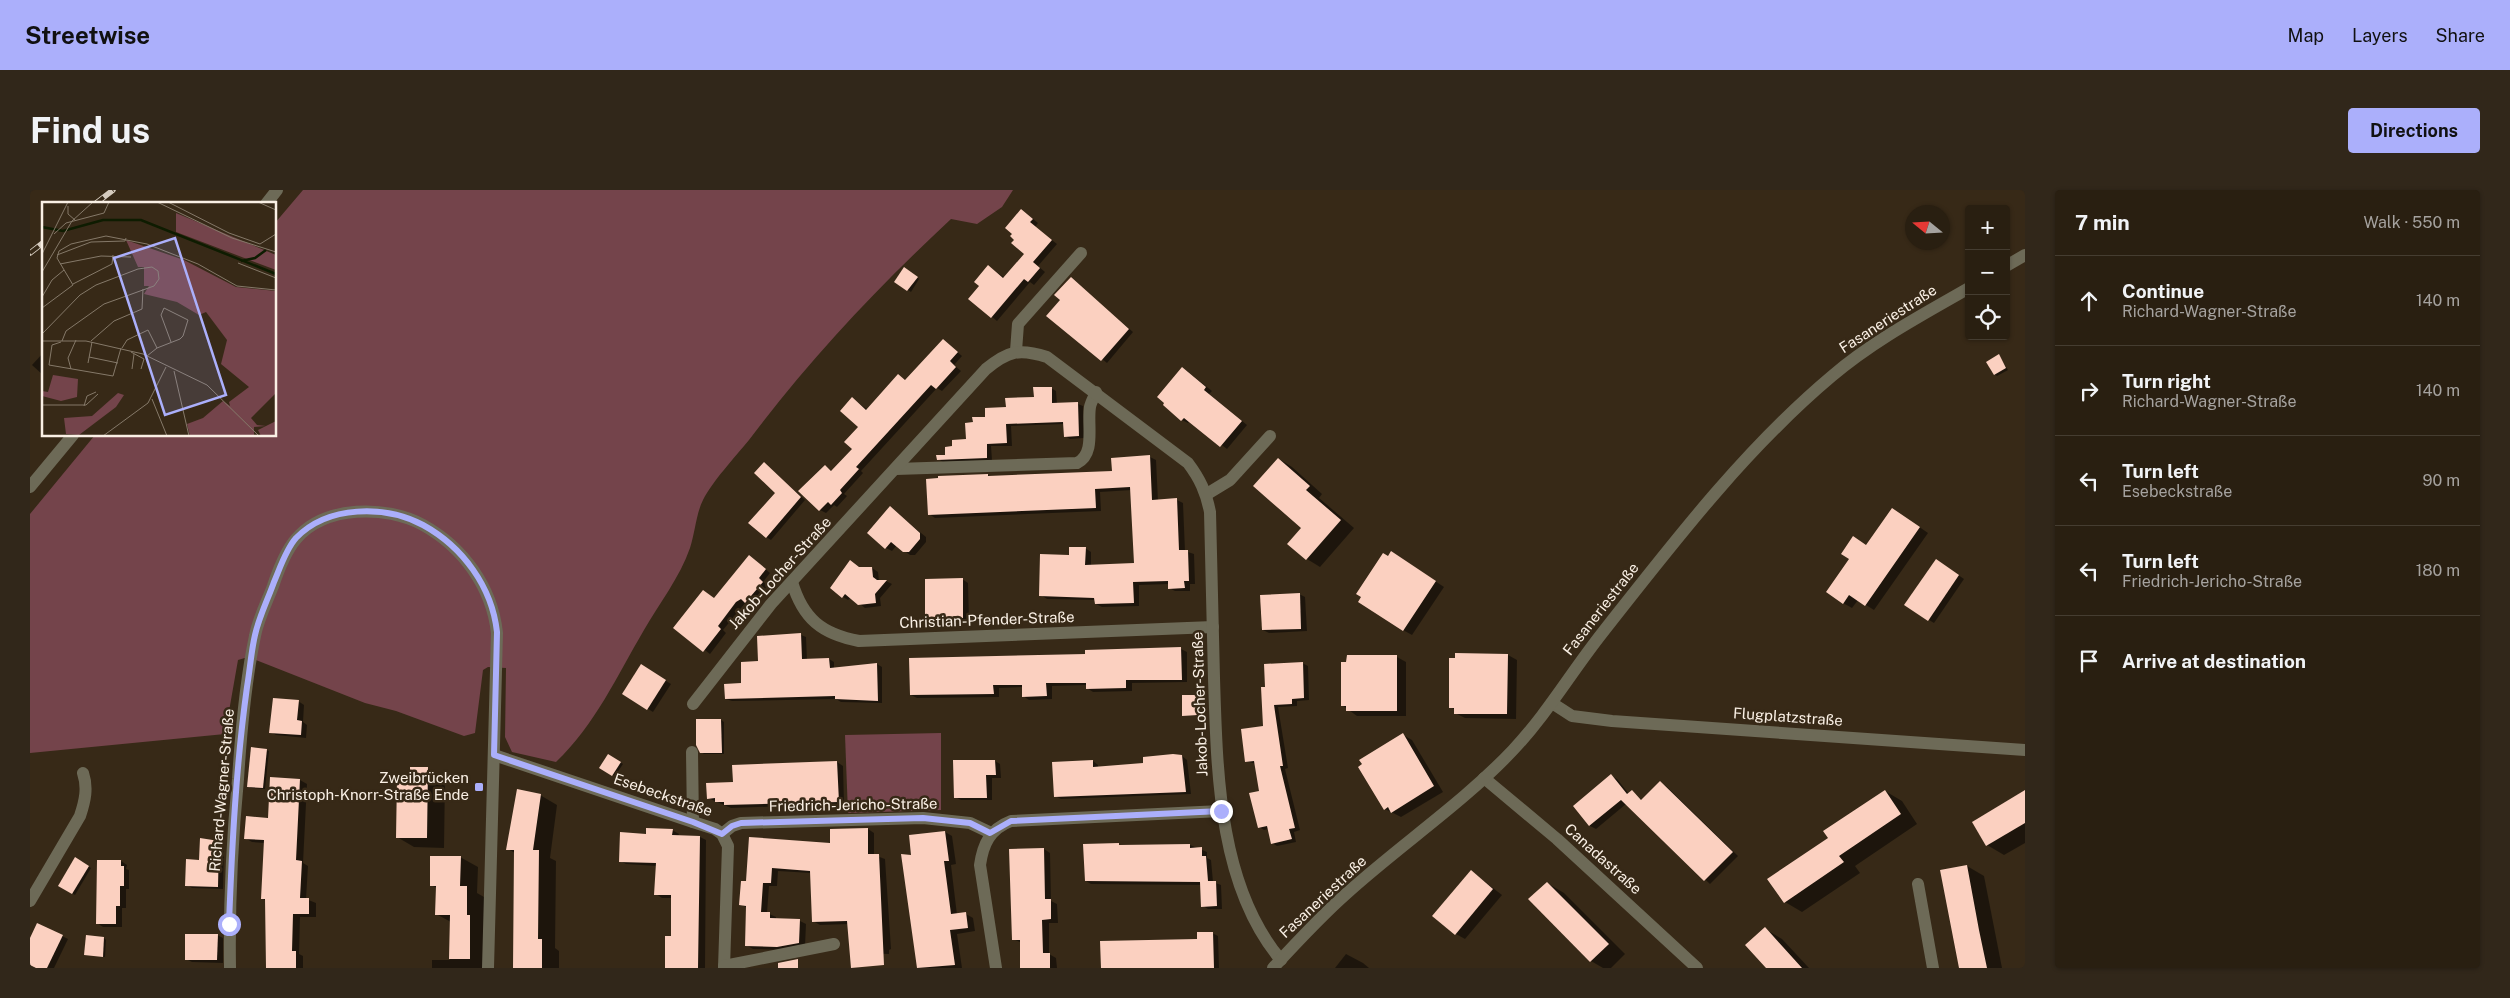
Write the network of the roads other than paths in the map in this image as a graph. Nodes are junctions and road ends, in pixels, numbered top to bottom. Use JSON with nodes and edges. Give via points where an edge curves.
{"nodes":[{"id":1,"x":277,"y":190,"type":"edge"},
{"id":2,"x":268,"y":202,"type":"edge"},
{"id":3,"x":1081,"y":253,"type":"dead end"},
{"id":4,"x":2025,"y":255,"type":"edge"},
{"id":5,"x":2010,"y":264,"type":"edge"},
{"id":6,"x":1965,"y":290,"type":"edge"},
{"id":7,"x":1016,"y":351,"type":"junction"},
{"id":8,"x":1096,"y":392,"type":"junction"},
{"id":9,"x":72,"y":436,"type":"edge"},
{"id":10,"x":1270,"y":436,"type":"dead end"},
{"id":11,"x":896,"y":469,"type":"junction"},
{"id":12,"x":30,"y":487,"type":"edge"},
{"id":13,"x":1206,"y":494,"type":"junction"},
{"id":14,"x":792,"y":582,"type":"junction"},
{"id":15,"x":1213,"y":627,"type":"junction"},
{"id":16,"x":1552,"y":703,"type":"junction"},
{"id":17,"x":693,"y":704,"type":"dead end"},
{"id":18,"x":2025,"y":750,"type":"edge"},
{"id":19,"x":692,"y":752,"type":"dead end"},
{"id":20,"x":494,"y":755,"type":"junction"},
{"id":21,"x":83,"y":773,"type":"dead end"},
{"id":22,"x":1484,"y":778,"type":"junction"},
{"id":23,"x":1221,"y":811,"type":"junction"},
{"id":24,"x":693,"y":822,"type":"junction"},
{"id":25,"x":990,"y":833,"type":"junction"},
{"id":26,"x":722,"y":834,"type":"junction"},
{"id":27,"x":1918,"y":884,"type":"dead end"},
{"id":28,"x":30,"y":901,"type":"edge"},
{"id":29,"x":834,"y":944,"type":"dead end"},
{"id":30,"x":1277,"y":964,"type":"edge"},
{"id":31,"x":724,"y":967,"type":"edge"},
{"id":32,"x":230,"y":968,"type":"edge"},
{"id":33,"x":488,"y":968,"type":"edge"},
{"id":34,"x":996,"y":968,"type":"edge"},
{"id":35,"x":1697,"y":968,"type":"edge"},
{"id":36,"x":1933,"y":968,"type":"edge"}],
"edges":[{"from":1,"to":2,"type":"street"},
{"from":3,"to":7,"type":"street","via":[[1018,324]]},
{"from":4,"to":5,"type":"street"},
{"from":6,"to":16,"type":"street","name":"Fasaneriestraße","via":[[1868,349],[1794,409],[1665,554],[1578,664]]},
{"from":7,"to":8,"type":"street","name":"Jakob-Locher-Straße","via":[[1046,357]]},
{"from":7,"to":11,"type":"street","name":"Jakob-Locher-Straße","via":[[1001,356],[986,369]]},
{"from":8,"to":11,"type":"street","via":[[1090,406],[1088,453],[1077,463]]},
{"from":8,"to":13,"type":"street","name":"Jakob-Locher-Straße","via":[[1188,463]]},
{"from":9,"to":12,"type":"street"},
{"from":10,"to":13,"type":"street","via":[[1230,480]]},
{"from":11,"to":14,"type":"street","name":"Jakob-Locher-Straße"},
{"from":13,"to":15,"type":"street","name":"Jakob-Locher-Straße","via":[[1210,512]]},
{"from":14,"to":15,"type":"street","name":"Christian-Pfender-Straße","via":[[806,613],[822,629],[840,638],[859,642]]},
{"from":14,"to":17,"type":"street","name":"Jakob-Locher-Straße"},
{"from":15,"to":23,"type":"street","name":"Jakob-Locher-Straße"},
{"from":16,"to":18,"type":"street","name":"Flugplatzstraße","via":[[1572,716],[1612,721]]},
{"from":16,"to":22,"type":"street","name":"Fasaneriestraße","via":[[1513,750]]},
{"from":19,"to":24,"type":"street"},
{"from":20,"to":24,"type":"street","name":"Esebeckstraße"},
{"from":20,"to":32,"type":"street","name":"Richard-Wagner-Straße","via":[[495,615],[479,578],[448,541],[418,523],[366,511],[338,515],[317,523],[296,538],[281,565],[255,635],[241,734],[233,837]]},
{"from":20,"to":33,"type":"street","name":"Richard-Wagner-Straße"},
{"from":21,"to":28,"type":"street","via":[[85,801],[80,816]]},
{"from":22,"to":30,"type":"street","name":"Fasaneriestraße","via":[[1346,894]]},
{"from":22,"to":35,"type":"street","name":"Canadastraße","via":[[1557,839]]},
{"from":23,"to":25,"type":"street","via":[[1011,821]]},
{"from":23,"to":30,"type":"street","name":"Jakob-Locher-Straße","via":[[1242,890]]},
{"from":24,"to":26,"type":"street","name":"Esebeckstraße"},
{"from":25,"to":26,"type":"street","name":"Friedrich-Jericho-Straße","via":[[970,823],[923,818],[741,823]]},
{"from":25,"to":34,"type":"street","via":[[980,866]]},
{"from":26,"to":31,"type":"street","name":"Esebeckstraße","via":[[728,846]]},
{"from":27,"to":36,"type":"street"},
{"from":29,"to":31,"type":"street","name":"Esebeckstraße"}]}
